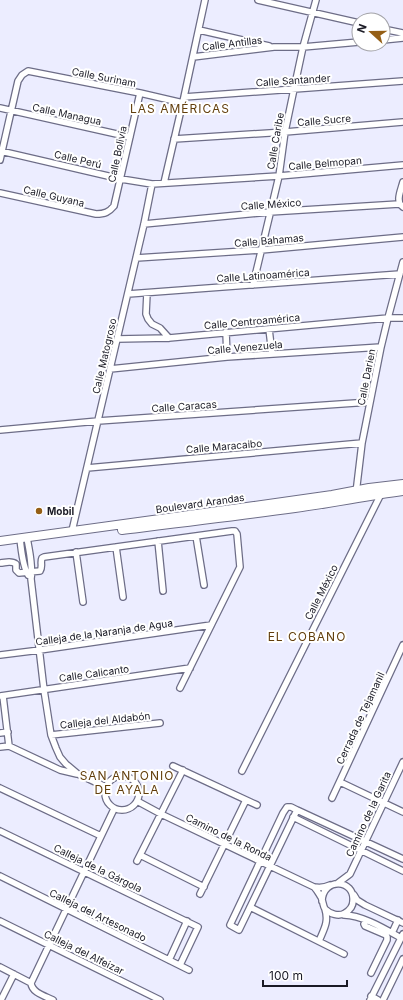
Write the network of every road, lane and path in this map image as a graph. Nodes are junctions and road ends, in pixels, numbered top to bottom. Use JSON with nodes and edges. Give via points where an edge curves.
{"nodes":[{"id":1,"x":205,"y":0,"type":"edge"},
{"id":2,"x":258,"y":0,"type":"edge"},
{"id":3,"x":316,"y":0,"type":"edge"},
{"id":4,"x":313,"y":12,"type":"junction"},
{"id":5,"x":351,"y":21,"type":"edge"},
{"id":6,"x":199,"y":30,"type":"junction"},
{"id":7,"x":391,"y":31,"type":"edge"},
{"id":8,"x":403,"y":33,"type":"edge"},
{"id":9,"x":403,"y":38,"type":"edge"},
{"id":10,"x":391,"y":39,"type":"edge"},
{"id":11,"x":351,"y":43,"type":"edge"},
{"id":12,"x":274,"y":47,"type":"junction"},
{"id":13,"x":303,"y":48,"type":"junction"},
{"id":14,"x":193,"y":57,"type":"junction"},
{"id":15,"x":403,"y":80,"type":"edge"},
{"id":16,"x":294,"y":89,"type":"junction"},
{"id":17,"x":140,"y":93,"type":"junction"},
{"id":18,"x":184,"y":100,"type":"junction"},
{"id":19,"x":0,"y":108,"type":"edge"},
{"id":20,"x":11,"y":111,"type":"junction"},
{"id":21,"x":403,"y":122,"type":"edge"},
{"id":22,"x":285,"y":132,"type":"junction"},
{"id":23,"x":130,"y":136,"type":"junction"},
{"id":24,"x":174,"y":139,"type":"junction"},
{"id":25,"x":1,"y":151,"type":"edge"},
{"id":26,"x":0,"y":160,"type":"edge"},
{"id":27,"x":403,"y":165,"type":"edge"},
{"id":28,"x":279,"y":176,"type":"junction"},
{"id":29,"x":121,"y":179,"type":"junction"},
{"id":30,"x":403,"y":182,"type":"edge"},
{"id":31,"x":164,"y":183,"type":"junction"},
{"id":32,"x":152,"y":184,"type":"junction"},
{"id":33,"x":0,"y":193,"type":"edge"},
{"id":34,"x":401,"y":206,"type":"edge"},
{"id":35,"x":270,"y":212,"type":"junction"},
{"id":36,"x":104,"y":214,"type":"joint"},
{"id":37,"x":144,"y":224,"type":"junction"},
{"id":38,"x":403,"y":237,"type":"edge"},
{"id":39,"x":261,"y":250,"type":"junction"},
{"id":40,"x":136,"y":258,"type":"junction"},
{"id":41,"x":403,"y":262,"type":"edge"},
{"id":42,"x":400,"y":274,"type":"junction"},
{"id":43,"x":253,"y":286,"type":"junction"},
{"id":44,"x":147,"y":293,"type":"junction"},
{"id":45,"x":128,"y":294,"type":"junction"},
{"id":46,"x":388,"y":318,"type":"junction"},
{"id":47,"x":403,"y":318,"type":"edge"},
{"id":48,"x":269,"y":329,"type":"junction"},
{"id":49,"x":226,"y":332,"type":"junction"},
{"id":50,"x":169,"y":338,"type":"junction"},
{"id":51,"x":117,"y":339,"type":"junction"},
{"id":52,"x":381,"y":346,"type":"junction"},
{"id":53,"x":272,"y":354,"type":"junction"},
{"id":54,"x":227,"y":357,"type":"junction"},
{"id":55,"x":110,"y":369,"type":"junction"},
{"id":56,"x":370,"y":402,"type":"junction"},
{"id":57,"x":98,"y":421,"type":"junction"},
{"id":58,"x":0,"y":430,"type":"edge"},
{"id":59,"x":362,"y":443,"type":"junction"},
{"id":60,"x":87,"y":468,"type":"junction"},
{"id":61,"x":403,"y":484,"type":"edge"},
{"id":62,"x":382,"y":490,"type":"junction"},
{"id":63,"x":403,"y":491,"type":"edge"},
{"id":64,"x":357,"y":494,"type":"junction"},
{"id":65,"x":289,"y":501,"type":"junction"},
{"id":66,"x":294,"y":508,"type":"junction"},
{"id":67,"x":72,"y":531,"type":"junction"},
{"id":68,"x":196,"y":536,"type":"junction"},
{"id":69,"x":24,"y":540,"type":"junction"},
{"id":70,"x":0,"y":541,"type":"edge"},
{"id":71,"x":158,"y":541,"type":"junction"},
{"id":72,"x":0,"y":545,"type":"edge"},
{"id":73,"x":116,"y":547,"type":"junction"},
{"id":74,"x":76,"y":552,"type":"junction"},
{"id":75,"x":0,"y":563,"type":"edge"},
{"id":76,"x":29,"y":572,"type":"junction"},
{"id":77,"x":204,"y":585,"type":"dead end"},
{"id":78,"x":163,"y":591,"type":"dead end"},
{"id":79,"x":123,"y":596,"type":"dead end"},
{"id":80,"x":83,"y":602,"type":"dead end"},
{"id":81,"x":211,"y":625,"type":"junction"},
{"id":82,"x":403,"y":645,"type":"edge"},
{"id":83,"x":40,"y":650,"type":"junction"},
{"id":84,"x":0,"y":655,"type":"edge"},
{"id":85,"x":190,"y":668,"type":"junction"},
{"id":86,"x":180,"y":688,"type":"dead end"},
{"id":87,"x":44,"y":690,"type":"junction"},
{"id":88,"x":1,"y":696,"type":"edge"},
{"id":89,"x":160,"y":723,"type":"dead end"},
{"id":90,"x":8,"y":732,"type":"junction"},
{"id":91,"x":0,"y":733,"type":"edge"},
{"id":92,"x":51,"y":735,"type":"junction"},
{"id":93,"x":9,"y":746,"type":"junction"},
{"id":94,"x":0,"y":748,"type":"edge"},
{"id":95,"x":403,"y":762,"type":"edge"},
{"id":96,"x":173,"y":766,"type":"dead end"},
{"id":97,"x":183,"y":770,"type":"junction"},
{"id":98,"x":242,"y":771,"type":"dead end"},
{"id":99,"x":78,"y":774,"type":"junction"},
{"id":100,"x":340,"y":782,"type":"junction"},
{"id":101,"x":106,"y":787,"type":"junction"},
{"id":102,"x":0,"y":788,"type":"edge"},
{"id":103,"x":332,"y":798,"type":"dead end"},
{"id":104,"x":246,"y":800,"type":"junction"},
{"id":105,"x":137,"y":801,"type":"junction"},
{"id":106,"x":384,"y":802,"type":"junction"},
{"id":107,"x":257,"y":805,"type":"dead end"},
{"id":108,"x":114,"y":808,"type":"junction"},
{"id":109,"x":297,"y":810,"type":"junction"},
{"id":110,"x":403,"y":812,"type":"edge"},
{"id":111,"x":161,"y":814,"type":"junction"},
{"id":112,"x":293,"y":817,"type":"junction"},
{"id":113,"x":0,"y":831,"type":"edge"},
{"id":114,"x":101,"y":836,"type":"junction"},
{"id":115,"x":365,"y":842,"type":"junction"},
{"id":116,"x":224,"y":844,"type":"junction"},
{"id":117,"x":361,"y":851,"type":"junction"},
{"id":118,"x":140,"y":855,"type":"junction"},
{"id":119,"x":403,"y":859,"type":"edge"},
{"id":120,"x":137,"y":861,"type":"dead end"},
{"id":121,"x":261,"y":862,"type":"junction"},
{"id":122,"x":270,"y":866,"type":"junction"},
{"id":123,"x":403,"y":871,"type":"edge"},
{"id":124,"x":84,"y":872,"type":"junction"},
{"id":125,"x":350,"y":874,"type":"junction"},
{"id":126,"x":0,"y":876,"type":"edge"},
{"id":127,"x":338,"y":883,"type":"junction"},
{"id":128,"x":330,"y":885,"type":"junction"},
{"id":129,"x":204,"y":887,"type":"junction"},
{"id":130,"x":314,"y":887,"type":"junction"},
{"id":131,"x":352,"y":892,"type":"junction"},
{"id":132,"x":200,"y":894,"type":"dead end"},
{"id":133,"x":322,"y":901,"type":"junction"},
{"id":134,"x":250,"y":907,"type":"junction"},
{"id":135,"x":66,"y":909,"type":"junction"},
{"id":136,"x":326,"y":909,"type":"junction"},
{"id":137,"x":340,"y":915,"type":"junction"},
{"id":138,"x":366,"y":920,"type":"junction"},
{"id":139,"x":0,"y":921,"type":"edge"},
{"id":140,"x":187,"y":921,"type":"junction"},
{"id":141,"x":400,"y":921,"type":"edge"},
{"id":142,"x":327,"y":924,"type":"junction"},
{"id":143,"x":392,"y":933,"type":"junction"},
{"id":144,"x":402,"y":936,"type":"edge"},
{"id":145,"x":319,"y":941,"type":"junction"},
{"id":146,"x":49,"y":945,"type":"junction"},
{"id":147,"x":344,"y":954,"type":"dead end"},
{"id":148,"x":403,"y":959,"type":"edge"},
{"id":149,"x":169,"y":960,"type":"junction"},
{"id":150,"x":180,"y":965,"type":"junction"},
{"id":151,"x":0,"y":967,"type":"edge"},
{"id":152,"x":189,"y":970,"type":"dead end"},
{"id":153,"x":371,"y":973,"type":"dead end"},
{"id":154,"x":14,"y":974,"type":"junction"},
{"id":155,"x":31,"y":983,"type":"junction"},
{"id":156,"x":42,"y":998,"type":"edge"},
{"id":157,"x":370,"y":998,"type":"edge"},
{"id":158,"x":1,"y":1000,"type":"edge"},
{"id":159,"x":53,"y":1000,"type":"edge"},
{"id":160,"x":159,"y":1000,"type":"edge"},
{"id":161,"x":378,"y":1000,"type":"edge"},
{"id":162,"x":383,"y":1000,"type":"edge"}],
"edges":[{"from":1,"to":6,"type":"street"},
{"from":2,"to":4,"type":"street"},
{"from":3,"to":4,"type":"street","name":"Calle Caribe"},
{"from":4,"to":5,"type":"street"},
{"from":4,"to":13,"type":"street","name":"Calle Caribe"},
{"from":6,"to":12,"type":"street","name":"Calle Antillas"},
{"from":6,"to":14,"type":"street"},
{"from":7,"to":8,"type":"street"},
{"from":9,"to":10,"type":"street"},
{"from":11,"to":13,"type":"street","name":"Calle Antillas"},
{"from":12,"to":13,"type":"street","name":"Calle Antillas"},
{"from":12,"to":14,"type":"street","name":"Calle Antillas"},
{"from":13,"to":16,"type":"street","name":"Calle Caribe"},
{"from":14,"to":18,"type":"street"},
{"from":15,"to":16,"type":"street","name":"Calle Santander"},
{"from":16,"to":18,"type":"street","name":"Calle Santander"},
{"from":16,"to":22,"type":"street","name":"Calle Caribe"},
{"from":17,"to":18,"type":"street","name":"Calle Surinam"},
{"from":17,"to":20,"type":"street","name":"Calle Surinam","via":[[28,71],[18,81]]},
{"from":17,"to":23,"type":"street","name":"Calle Bolivia"},
{"from":18,"to":24,"type":"street"},
{"from":19,"to":20,"type":"street","name":"Calle Managua"},
{"from":20,"to":23,"type":"street","name":"Calle Managua"},
{"from":20,"to":25,"type":"street"},
{"from":21,"to":22,"type":"street","name":"Calle Sucre"},
{"from":22,"to":24,"type":"street","name":"Calle Sucre"},
{"from":22,"to":28,"type":"street","name":"Calle Caribe"},
{"from":23,"to":29,"type":"street","name":"Calle Bolivia"},
{"from":24,"to":31,"type":"street"},
{"from":25,"to":26,"type":"street"},
{"from":25,"to":29,"type":"street","name":"Calle Perú"},
{"from":27,"to":28,"type":"street","name":"Calle Belmopan"},
{"from":28,"to":31,"type":"street","name":"Calle Belmopan"},
{"from":28,"to":35,"type":"street","name":"Calle Caribe"},
{"from":29,"to":32,"type":"street","name":"Calle Perú"},
{"from":29,"to":36,"type":"street","name":"Calle Bolivia","via":[[114,206]]},
{"from":30,"to":34,"type":"street","via":[[398,201]]},
{"from":31,"to":32,"type":"street","name":"Calle Belmopan"},
{"from":32,"to":37,"type":"street","name":"Calle Matogroso"},
{"from":33,"to":36,"type":"street","name":"Calle Guyana"},
{"from":34,"to":35,"type":"street","name":"Calle México"},
{"from":35,"to":37,"type":"street","name":"Calle México"},
{"from":35,"to":39,"type":"street","name":"Calle Caribe"},
{"from":37,"to":40,"type":"street","name":"Calle Matogroso"},
{"from":38,"to":39,"type":"street","name":"Calle Bahamas"},
{"from":39,"to":40,"type":"street","name":"Calle Bahamas"},
{"from":39,"to":43,"type":"street","name":"Calle Caribe"},
{"from":40,"to":45,"type":"street","name":"Calle Matogroso"},
{"from":41,"to":42,"type":"street","name":"Calle Darien"},
{"from":42,"to":43,"type":"street","name":"Calle Latinoamérica"},
{"from":42,"to":46,"type":"street","name":"Calle Darien"},
{"from":43,"to":44,"type":"street","name":"Calle Latinoamérica"},
{"from":44,"to":45,"type":"street","name":"Calle Latinoamérica"},
{"from":44,"to":50,"type":"street","via":[[148,319]]},
{"from":45,"to":51,"type":"street","name":"Calle Matogroso"},
{"from":46,"to":47,"type":"street","name":"Calle Centroamérica"},
{"from":46,"to":48,"type":"street","name":"Calle Centroamérica"},
{"from":46,"to":52,"type":"street","name":"Calle Darien"},
{"from":48,"to":49,"type":"street","name":"Calle Centroamérica"},
{"from":48,"to":53,"type":"street"},
{"from":49,"to":50,"type":"street","name":"Calle Centroamérica"},
{"from":49,"to":54,"type":"street"},
{"from":50,"to":51,"type":"street","name":"Calle Centroamérica"},
{"from":51,"to":55,"type":"street","name":"Calle Matogroso"},
{"from":52,"to":53,"type":"street","name":"Calle Venezuela"},
{"from":52,"to":56,"type":"street","name":"Calle Darien"},
{"from":53,"to":54,"type":"street","name":"Calle Venezuela"},
{"from":54,"to":55,"type":"street","name":"Calle Venezuela"},
{"from":55,"to":57,"type":"street","name":"Calle Matogroso"},
{"from":56,"to":57,"type":"street","name":"Calle Caracas"},
{"from":56,"to":59,"type":"street","name":"Calle Darien"},
{"from":57,"to":58,"type":"street","name":"Calle Caracas"},
{"from":57,"to":60,"type":"street","name":"Calle Matogroso"},
{"from":59,"to":60,"type":"street","name":"Calle Maracaibo"},
{"from":59,"to":64,"type":"street","name":"Calle Darien"},
{"from":60,"to":67,"type":"street","name":"Calle Matogroso"},
{"from":61,"to":62,"type":"main road","name":"Boulevard Arandas"},
{"from":62,"to":63,"type":"main road","name":"Boulevard Arandas"},
{"from":62,"to":64,"type":"main road","name":"Boulevard Arandas"},
{"from":62,"to":98,"type":"street","name":"Calle México"},
{"from":64,"to":65,"type":"main road","name":"Boulevard Arandas"},
{"from":64,"to":66,"type":"main road","name":"Boulevard Arandas","via":[[333,502]]},
{"from":65,"to":66,"type":"street"},
{"from":65,"to":67,"type":"main road","name":"Boulevard Arandas"},
{"from":66,"to":69,"type":"main road","name":"Boulevard Arandas"},
{"from":67,"to":69,"type":"main road","name":"Boulevard Arandas"},
{"from":68,"to":71,"type":"street"},
{"from":68,"to":77,"type":"street"},
{"from":68,"to":81,"type":"street","via":[[232,531],[237,534],[240,567]]},
{"from":69,"to":70,"type":"main road","name":"Boulevard Arandas"},
{"from":69,"to":72,"type":"main road","name":"Boulevard Arandas"},
{"from":69,"to":76,"type":"street"},
{"from":71,"to":73,"type":"street"},
{"from":71,"to":78,"type":"street"},
{"from":73,"to":74,"type":"street"},
{"from":73,"to":79,"type":"street"},
{"from":74,"to":76,"type":"street","via":[[44,557],[41,560],[40,571]]},
{"from":74,"to":80,"type":"street"},
{"from":75,"to":76,"type":"street","via":[[12,562],[16,564],[17,572]]},
{"from":76,"to":83,"type":"street"},
{"from":81,"to":83,"type":"street","name":"Calleja de la Naranja de Agua"},
{"from":81,"to":85,"type":"street"},
{"from":82,"to":100,"type":"street","name":"Cerrada de Tejamanil"},
{"from":83,"to":84,"type":"street","name":"Calleja de la Naranja de Agua"},
{"from":83,"to":87,"type":"street"},
{"from":85,"to":86,"type":"street"},
{"from":85,"to":87,"type":"street","name":"Calle Calicanto"},
{"from":87,"to":88,"type":"street","name":"Calle Calicanto"},
{"from":87,"to":92,"type":"street"},
{"from":88,"to":90,"type":"street"},
{"from":89,"to":92,"type":"street","name":"Calleja del Aldabón"},
{"from":90,"to":91,"type":"street"},
{"from":90,"to":93,"type":"street"},
{"from":92,"to":99,"type":"street","via":[[60,757]]},
{"from":93,"to":94,"type":"street"},
{"from":93,"to":99,"type":"street","via":[[60,770]]},
{"from":95,"to":106,"type":"street","name":"Camino de la Garita"},
{"from":96,"to":97,"type":"street"},
{"from":97,"to":104,"type":"street"},
{"from":97,"to":111,"type":"street"},
{"from":99,"to":101,"type":"street"},
{"from":100,"to":103,"type":"street","name":"Cerrada de Tejamanil"},
{"from":100,"to":106,"type":"street"},
{"from":101,"to":105,"type":"street","via":[[116,778],[129,778],[138,788]]},
{"from":101,"to":108,"type":"street","via":[[108,803]]},
{"from":102,"to":114,"type":"street"},
{"from":104,"to":107,"type":"street"},
{"from":104,"to":116,"type":"street"},
{"from":105,"to":108,"type":"street","via":[[131,808]]},
{"from":105,"to":111,"type":"street","name":"Camino de la Ronda"},
{"from":106,"to":110,"type":"street"},
{"from":106,"to":115,"type":"street","name":"Camino de la Garita"},
{"from":108,"to":114,"type":"street"},
{"from":109,"to":112,"type":"street"},
{"from":109,"to":115,"type":"street"},
{"from":109,"to":121,"type":"street","via":[[287,807]]},
{"from":111,"to":116,"type":"street","name":"Camino de la Ronda"},
{"from":111,"to":118,"type":"street"},
{"from":112,"to":117,"type":"street"},
{"from":112,"to":122,"type":"street"},
{"from":113,"to":124,"type":"street","name":"Calleja de la Gárgola"},
{"from":114,"to":124,"type":"street"},
{"from":115,"to":117,"type":"street","name":"Camino de la Garita"},
{"from":115,"to":119,"type":"street"},
{"from":116,"to":121,"type":"street","name":"Camino de la Ronda"},
{"from":116,"to":129,"type":"street"},
{"from":117,"to":123,"type":"street"},
{"from":117,"to":125,"type":"street","name":"Camino de la Garita"},
{"from":118,"to":120,"type":"street"},
{"from":118,"to":129,"type":"street"},
{"from":121,"to":122,"type":"street","name":"Camino de la Ronda"},
{"from":121,"to":134,"type":"street","via":[[230,926],[239,930]]},
{"from":122,"to":130,"type":"street","name":"Camino de la Ronda"},
{"from":122,"to":134,"type":"street"},
{"from":124,"to":135,"type":"street"},
{"from":124,"to":140,"type":"street","name":"Calleja de la Gárgola"},
{"from":125,"to":127,"type":"street","name":"Camino de la Garita"},
{"from":125,"to":131,"type":"street","name":"Camino de la Garita"},
{"from":126,"to":135,"type":"street","name":"Calleja del Artesonado"},
{"from":127,"to":128,"type":"street"},
{"from":127,"to":131,"type":"street","via":[[348,886]]},
{"from":128,"to":130,"type":"street"},
{"from":128,"to":133,"type":"street","via":[[324,892]]},
{"from":129,"to":132,"type":"street"},
{"from":130,"to":133,"type":"street"},
{"from":131,"to":137,"type":"street","via":[[353,904],[347,912]]},
{"from":131,"to":141,"type":"street","via":[[364,905]]},
{"from":133,"to":136,"type":"street"},
{"from":134,"to":145,"type":"street"},
{"from":135,"to":146,"type":"street"},
{"from":135,"to":149,"type":"street","name":"Calleja del Artesonado"},
{"from":136,"to":137,"type":"street"},
{"from":136,"to":142,"type":"street"},
{"from":137,"to":138,"type":"street"},
{"from":137,"to":142,"type":"street"},
{"from":138,"to":143,"type":"street"},
{"from":138,"to":153,"type":"street","via":[[365,926],[388,937]]},
{"from":139,"to":146,"type":"street","name":"Calleja del Alfeizar"},
{"from":140,"to":149,"type":"street"},
{"from":140,"to":150,"type":"street","name":"Calleja de la Gárgola","via":[[198,927]]},
{"from":141,"to":143,"type":"street"},
{"from":142,"to":145,"type":"street"},
{"from":143,"to":144,"type":"street"},
{"from":144,"to":157,"type":"street"},
{"from":145,"to":147,"type":"street"},
{"from":146,"to":155,"type":"street"},
{"from":146,"to":160,"type":"street","name":"Calleja del Alfeizar"},
{"from":148,"to":162,"type":"street"},
{"from":149,"to":150,"type":"street","name":"Calleja del Artesonado"},
{"from":150,"to":152,"type":"street","name":"Calleja del Artesonado"},
{"from":151,"to":154,"type":"street"},
{"from":154,"to":155,"type":"street"},
{"from":154,"to":158,"type":"street"},
{"from":155,"to":156,"type":"street"},
{"from":156,"to":159,"type":"street"},
{"from":157,"to":161,"type":"street"}]}
